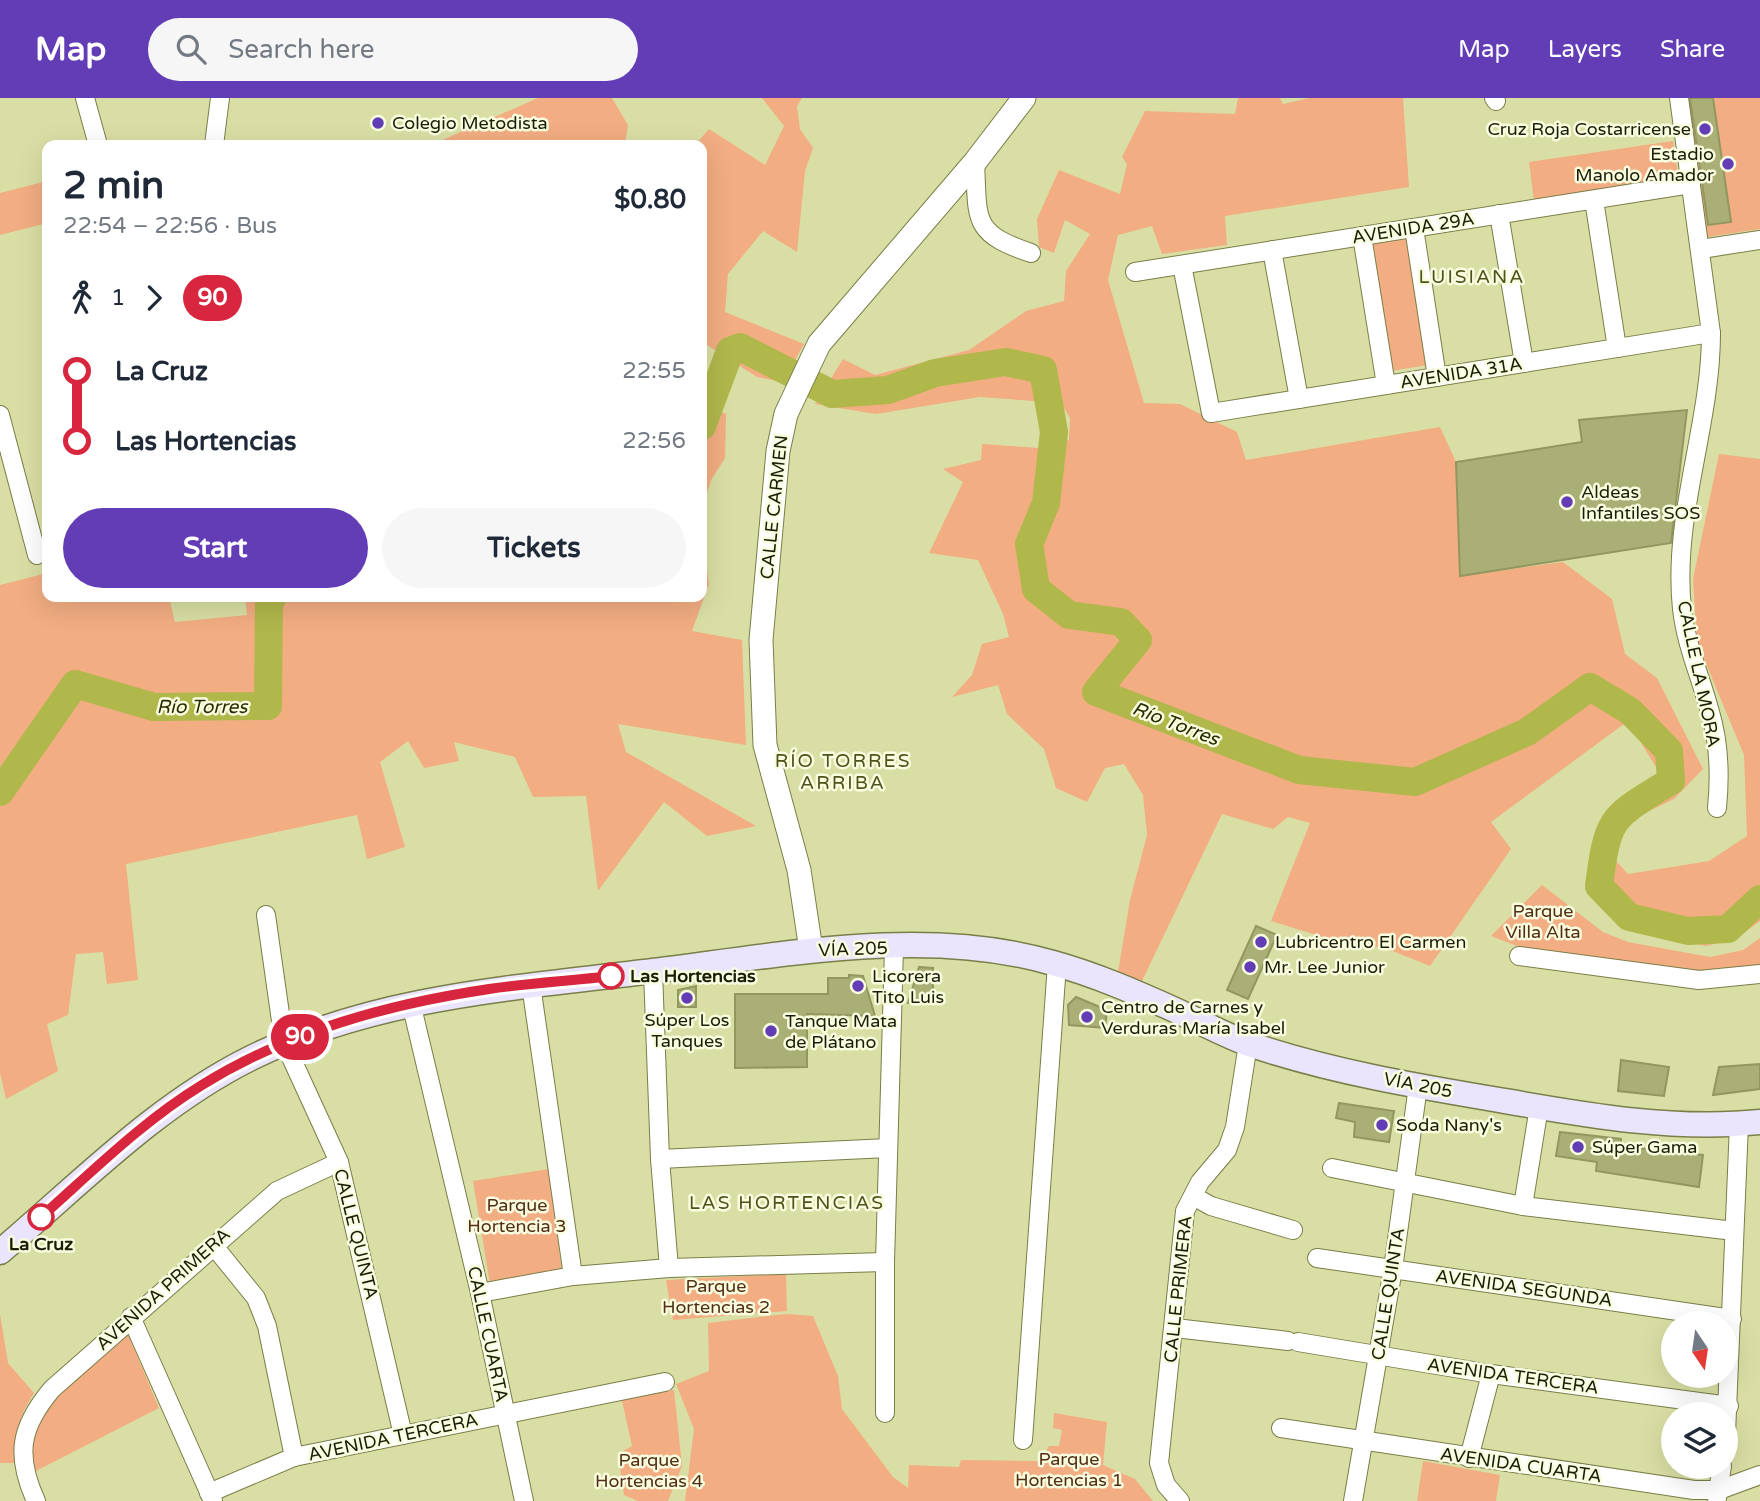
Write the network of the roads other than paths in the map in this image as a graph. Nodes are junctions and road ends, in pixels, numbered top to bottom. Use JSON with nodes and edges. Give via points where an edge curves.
{"nodes":[{"id":1,"x":220,"y":98,"type":"edge"},
{"id":2,"x":1024,"y":98,"type":"edge"},
{"id":3,"x":1679,"y":98,"type":"edge"},
{"id":4,"x":87,"y":99,"type":"edge"},
{"id":5,"x":97,"y":140,"type":"edge"},
{"id":6,"x":215,"y":140,"type":"edge"},
{"id":7,"x":975,"y":162,"type":"junction"},
{"id":8,"x":1691,"y":184,"type":"junction"},
{"id":9,"x":1594,"y":200,"type":"junction"},
{"id":10,"x":1499,"y":215,"type":"junction"},
{"id":11,"x":1414,"y":228,"type":"junction"},
{"id":12,"x":1362,"y":236,"type":"junction"},
{"id":13,"x":1760,"y":240,"type":"edge"},
{"id":14,"x":1700,"y":249,"type":"junction"},
{"id":15,"x":1272,"y":250,"type":"junction"},
{"id":16,"x":1031,"y":253,"type":"dead end"},
{"id":17,"x":1182,"y":265,"type":"junction"},
{"id":18,"x":1135,"y":272,"type":"dead end"},
{"id":19,"x":1711,"y":333,"type":"junction"},
{"id":20,"x":1617,"y":348,"type":"junction"},
{"id":21,"x":1524,"y":363,"type":"junction"},
{"id":22,"x":1437,"y":377,"type":"junction"},
{"id":23,"x":1386,"y":385,"type":"junction"},
{"id":24,"x":1299,"y":399,"type":"junction"},
{"id":25,"x":0,"y":415,"type":"edge"},
{"id":26,"x":37,"y":555,"type":"dead end"},
{"id":27,"x":1717,"y":808,"type":"dead end"},
{"id":28,"x":266,"y":915,"type":"dead end"},
{"id":29,"x":894,"y":948,"type":"junction"},
{"id":30,"x":811,"y":950,"type":"junction"},
{"id":31,"x":1519,"y":956,"type":"dead end"},
{"id":32,"x":1057,"y":964,"type":"junction"},
{"id":33,"x":653,"y":971,"type":"junction"},
{"id":34,"x":1760,"y":974,"type":"edge"},
{"id":35,"x":531,"y":985,"type":"junction"},
{"id":36,"x":411,"y":1003,"type":"junction"},
{"id":37,"x":284,"y":1042,"type":"junction"},
{"id":38,"x":1248,"y":1044,"type":"junction"},
{"id":39,"x":1418,"y":1086,"type":"junction"},
{"id":40,"x":1539,"y":1107,"type":"junction"},
{"id":41,"x":1750,"y":1123,"type":"edge"},
{"id":42,"x":888,"y":1148,"type":"junction"},
{"id":43,"x":660,"y":1159,"type":"junction"},
{"id":44,"x":339,"y":1162,"type":"junction"},
{"id":45,"x":1332,"y":1167,"type":"dead end"},
{"id":46,"x":1406,"y":1182,"type":"junction"},
{"id":47,"x":1192,"y":1196,"type":"junction"},
{"id":48,"x":1523,"y":1206,"type":"junction"},
{"id":49,"x":1293,"y":1230,"type":"dead end"},
{"id":50,"x":1734,"y":1231,"type":"junction"},
{"id":51,"x":213,"y":1245,"type":"junction"},
{"id":52,"x":1,"y":1250,"type":"edge"},
{"id":53,"x":1317,"y":1258,"type":"dead end"},
{"id":54,"x":885,"y":1262,"type":"junction"},
{"id":55,"x":669,"y":1268,"type":"junction"},
{"id":56,"x":1393,"y":1269,"type":"junction"},
{"id":57,"x":573,"y":1276,"type":"junction"},
{"id":58,"x":480,"y":1293,"type":"junction"},
{"id":59,"x":1678,"y":1311,"type":"edge"},
{"id":60,"x":1732,"y":1311,"type":"edge"},
{"id":61,"x":131,"y":1317,"type":"junction"},
{"id":62,"x":1175,"y":1328,"type":"junction"},
{"id":63,"x":1379,"y":1356,"type":"junction"},
{"id":64,"x":1492,"y":1374,"type":"junction"},
{"id":65,"x":665,"y":1382,"type":"dead end"},
{"id":66,"x":1699,"y":1402,"type":"edge"},
{"id":67,"x":505,"y":1413,"type":"junction"},
{"id":68,"x":885,"y":1413,"type":"dead end"},
{"id":69,"x":1281,"y":1428,"type":"dead end"},
{"id":70,"x":403,"y":1435,"type":"junction"},
{"id":71,"x":1023,"y":1440,"type":"dead end"},
{"id":72,"x":1363,"y":1440,"type":"junction"},
{"id":73,"x":294,"y":1457,"type":"junction"},
{"id":74,"x":1469,"y":1458,"type":"junction"},
{"id":75,"x":1760,"y":1475,"type":"edge"},
{"id":76,"x":1718,"y":1495,"type":"edge"},
{"id":77,"x":211,"y":1497,"type":"edge"},
{"id":78,"x":36,"y":1501,"type":"edge"},
{"id":79,"x":524,"y":1501,"type":"edge"},
{"id":80,"x":1180,"y":1501,"type":"edge"},
{"id":81,"x":1353,"y":1501,"type":"edge"}],
"edges":[{"from":1,"to":6,"type":"street"},
{"from":2,"to":7,"type":"street","name":"CALLE CARMEN"},
{"from":3,"to":8,"type":"street","name":"CALLE LA MORA"},
{"from":4,"to":5,"type":"street"},
{"from":7,"to":16,"type":"street","via":[[983,227],[1000,243]]},
{"from":7,"to":30,"type":"street","name":"CALLE CARMEN","via":[[814,354],[786,414],[778,451],[761,640],[765,744],[799,870]]},
{"from":8,"to":9,"type":"street","name":"AVENIDA 29A"},
{"from":8,"to":14,"type":"street","name":"CALLE LA MORA"},
{"from":9,"to":10,"type":"street","name":"AVENIDA 29A"},
{"from":9,"to":20,"type":"street"},
{"from":10,"to":11,"type":"street","name":"AVENIDA 29A"},
{"from":10,"to":21,"type":"street"},
{"from":11,"to":12,"type":"street","name":"AVENIDA 29A"},
{"from":11,"to":22,"type":"street"},
{"from":12,"to":15,"type":"street","name":"AVENIDA 29A"},
{"from":12,"to":23,"type":"street"},
{"from":13,"to":14,"type":"street"},
{"from":14,"to":19,"type":"street","name":"CALLE LA MORA"},
{"from":15,"to":17,"type":"street","name":"AVENIDA 29A"},
{"from":15,"to":24,"type":"street"},
{"from":17,"to":18,"type":"street","name":"AVENIDA 29A"},
{"from":17,"to":24,"type":"street","name":"AVENIDA 31A","via":[[1211,413]]},
{"from":19,"to":20,"type":"street","name":"AVENIDA 31A"},
{"from":19,"to":27,"type":"street","name":"CALLE LA MORA","via":[[1711,365],[1680,558],[1682,610],[1693,664],[1711,715]]},
{"from":20,"to":21,"type":"street","name":"AVENIDA 31A"},
{"from":21,"to":22,"type":"street","name":"AVENIDA 31A"},
{"from":22,"to":23,"type":"street","name":"AVENIDA 31A"},
{"from":23,"to":24,"type":"street","name":"AVENIDA 31A"},
{"from":25,"to":26,"type":"street"},
{"from":28,"to":37,"type":"street","name":"CALLE QUINTA"},
{"from":29,"to":30,"type":"main road","name":"VÍA 205"},
{"from":29,"to":32,"type":"main road","name":"VÍA 205","via":[[943,944]]},
{"from":29,"to":42,"type":"street"},
{"from":30,"to":33,"type":"main road","name":"VÍA 205"},
{"from":31,"to":34,"type":"street","via":[[1699,980]]},
{"from":32,"to":38,"type":"main road","name":"VÍA 205","via":[[1097,976]]},
{"from":32,"to":71,"type":"street"},
{"from":33,"to":35,"type":"main road","name":"VÍA 205"},
{"from":33,"to":43,"type":"street"},
{"from":35,"to":36,"type":"main road","name":"VÍA 205"},
{"from":35,"to":57,"type":"street"},
{"from":36,"to":37,"type":"main road","name":"VÍA 205"},
{"from":36,"to":58,"type":"street","name":"CALLE CUARTA"},
{"from":37,"to":44,"type":"street","name":"CALLE QUINTA"},
{"from":37,"to":52,"type":"main road","name":"VÍA 205","via":[[201,1086],[153,1120]]},
{"from":38,"to":39,"type":"main road","name":"VÍA 205"},
{"from":38,"to":47,"type":"street","name":"CALLE PRIMERA","via":[[1227,1150]]},
{"from":39,"to":40,"type":"main road","name":"VÍA 205"},
{"from":39,"to":46,"type":"street","name":"CALLE QUINTA"},
{"from":40,"to":41,"type":"main road","name":"VÍA 205","via":[[1684,1126]]},
{"from":40,"to":48,"type":"street"},
{"from":41,"to":50,"type":"street"},
{"from":42,"to":43,"type":"street"},
{"from":42,"to":54,"type":"street"},
{"from":43,"to":55,"type":"street"},
{"from":44,"to":51,"type":"street","name":"AVENIDA PRIMERA","via":[[277,1191]]},
{"from":44,"to":70,"type":"street","name":"CALLE QUINTA"},
{"from":45,"to":46,"type":"street"},
{"from":46,"to":48,"type":"street"},
{"from":46,"to":56,"type":"street","name":"CALLE QUINTA"},
{"from":47,"to":49,"type":"street"},
{"from":47,"to":62,"type":"street","name":"CALLE PRIMERA","via":[[1185,1211]]},
{"from":48,"to":50,"type":"street"},
{"from":50,"to":60,"type":"street"},
{"from":51,"to":61,"type":"street","name":"AVENIDA PRIMERA"},
{"from":51,"to":73,"type":"street","via":[[256,1298],[267,1326]]},
{"from":53,"to":56,"type":"street","name":"AVENIDA SEGUNDA"},
{"from":54,"to":55,"type":"street"},
{"from":54,"to":68,"type":"street"},
{"from":55,"to":57,"type":"street"},
{"from":56,"to":59,"type":"street","name":"AVENIDA SEGUNDA"},
{"from":56,"to":63,"type":"street","name":"CALLE QUINTA"},
{"from":57,"to":58,"type":"street"},
{"from":58,"to":67,"type":"street","name":"CALLE CUARTA"},
{"from":61,"to":77,"type":"street"},
{"from":61,"to":78,"type":"street","name":"AVENIDA PRIMERA","via":[[52,1389],[26,1427],[22,1450]]},
{"from":62,"to":63,"type":"street","name":"AVENIDA TERCERA"},
{"from":62,"to":80,"type":"street","name":"CALLE PRIMERA","via":[[1159,1462],[1166,1485]]},
{"from":63,"to":64,"type":"street","name":"AVENIDA TERCERA"},
{"from":63,"to":72,"type":"street","name":"CALLE QUINTA"},
{"from":64,"to":66,"type":"street","name":"AVENIDA TERCERA"},
{"from":64,"to":74,"type":"street"},
{"from":65,"to":67,"type":"street","name":"AVENIDA TERCERA"},
{"from":67,"to":70,"type":"street","name":"AVENIDA TERCERA"},
{"from":67,"to":79,"type":"street","name":"CALLE CUARTA"},
{"from":69,"to":72,"type":"street","name":"AVENIDA CUARTA"},
{"from":70,"to":73,"type":"street","name":"AVENIDA TERCERA"},
{"from":72,"to":74,"type":"street","name":"AVENIDA CUARTA"},
{"from":72,"to":81,"type":"street","name":"CALLE QUINTA"},
{"from":73,"to":77,"type":"street","name":"AVENIDA TERCERA"},
{"from":74,"to":76,"type":"street","name":"AVENIDA CUARTA"},
{"from":75,"to":76,"type":"street","name":"AVENIDA CUARTA"}]}
